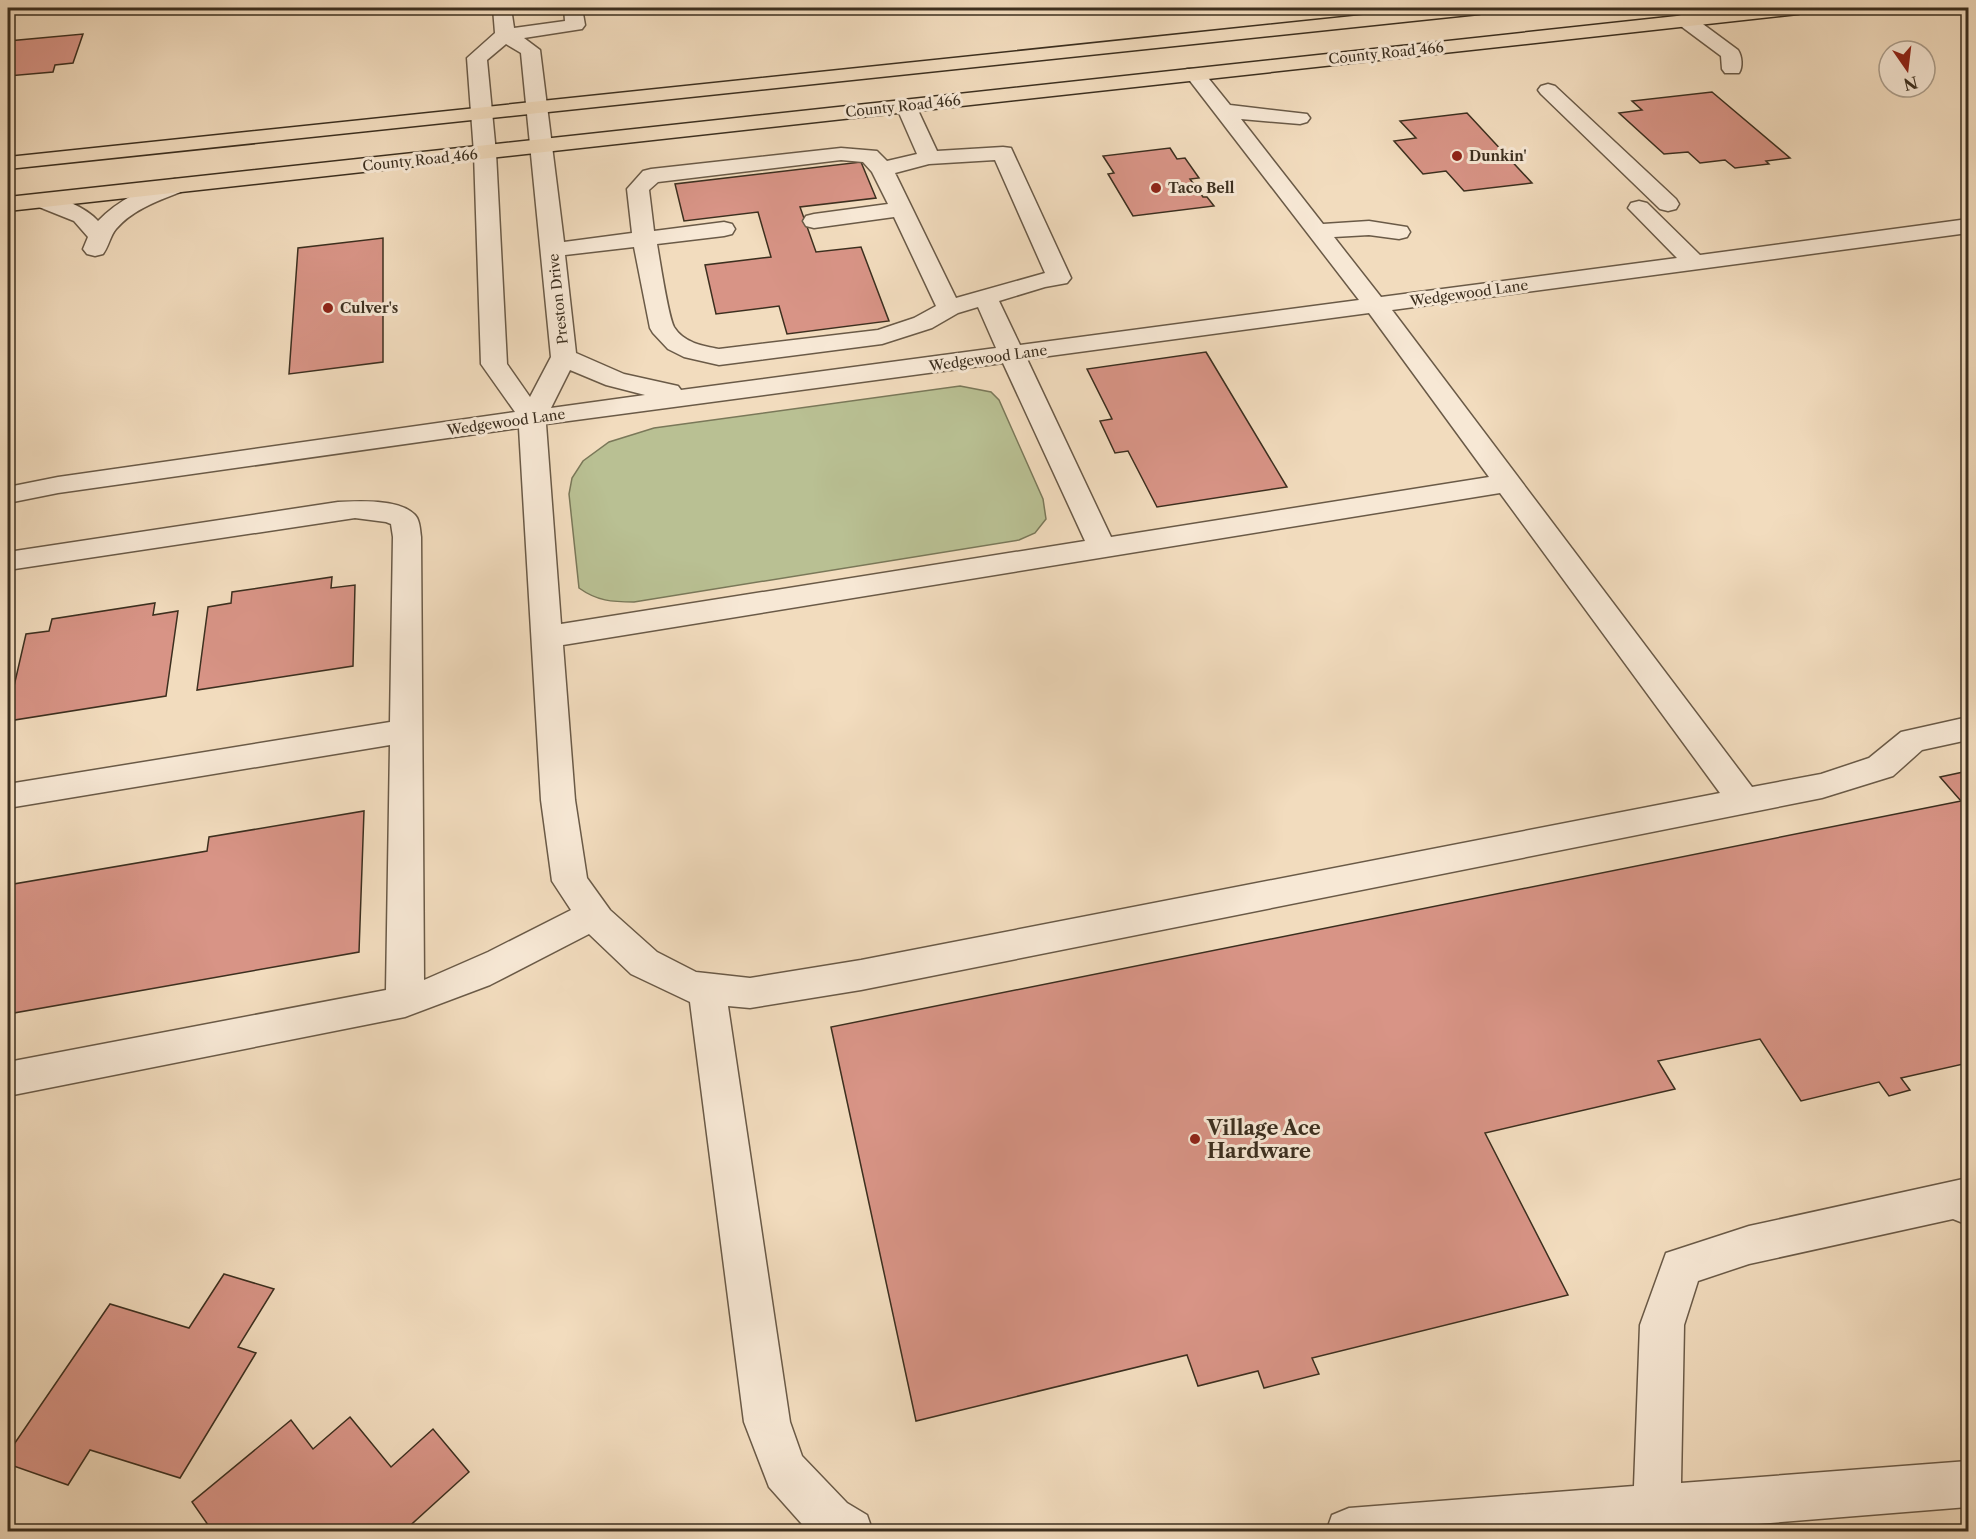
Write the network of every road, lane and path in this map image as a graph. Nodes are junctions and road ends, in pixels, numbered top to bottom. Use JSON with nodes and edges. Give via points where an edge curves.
{"nodes":[{"id":1,"x":502,"y":8,"type":"edge"},
{"id":2,"x":573,"y":8,"type":"edge"},
{"id":3,"x":1466,"y":8,"type":"edge"},
{"id":4,"x":1798,"y":8,"type":"edge"},
{"id":5,"x":1685,"y":20,"type":"junction"},
{"id":6,"x":505,"y":35,"type":"junction"},
{"id":7,"x":1732,"y":69,"type":"dead end"},
{"id":8,"x":1194,"y":73,"type":"junction"},
{"id":9,"x":1548,"y":90,"type":"dead end"},
{"id":10,"x":906,"y":106,"type":"junction"},
{"id":11,"x":538,"y":107,"type":"junction"},
{"id":12,"x":1224,"y":111,"type":"junction"},
{"id":13,"x":483,"y":113,"type":"junction"},
{"id":14,"x":1300,"y":118,"type":"dead end"},
{"id":15,"x":543,"y":147,"type":"junction"},
{"id":16,"x":485,"y":153,"type":"junction"},
{"id":17,"x":929,"y":158,"type":"junction"},
{"id":18,"x":8,"y":162,"type":"edge"},
{"id":19,"x":882,"y":169,"type":"junction"},
{"id":20,"x":174,"y":186,"type":"junction"},
{"id":21,"x":42,"y":200,"type":"junction"},
{"id":22,"x":8,"y":204,"type":"edge"},
{"id":23,"x":1668,"y":204,"type":"dead end"},
{"id":24,"x":1639,"y":208,"type":"dead end"},
{"id":25,"x":903,"y":209,"type":"junction"},
{"id":26,"x":814,"y":221,"type":"dead end"},
{"id":27,"x":1968,"y":226,"type":"edge"},
{"id":28,"x":724,"y":229,"type":"dead end"},
{"id":29,"x":1317,"y":231,"type":"junction"},
{"id":30,"x":1399,"y":232,"type":"dead end"},
{"id":31,"x":644,"y":239,"type":"junction"},
{"id":32,"x":553,"y":250,"type":"junction"},
{"id":33,"x":1695,"y":263,"type":"junction"},
{"id":34,"x":985,"y":297,"type":"junction"},
{"id":35,"x":1375,"y":305,"type":"junction"},
{"id":36,"x":949,"y":308,"type":"junction"},
{"id":37,"x":1012,"y":354,"type":"junction"},
{"id":38,"x":564,"y":357,"type":"junction"},
{"id":39,"x":752,"y":389,"type":"junction"},
{"id":40,"x":532,"y":418,"type":"junction"},
{"id":41,"x":1508,"y":483,"type":"junction"},
{"id":42,"x":8,"y":495,"type":"edge"},
{"id":43,"x":1102,"y":548,"type":"junction"},
{"id":44,"x":8,"y":561,"type":"edge"},
{"id":45,"x":547,"y":637,"type":"junction"},
{"id":46,"x":1968,"y":729,"type":"edge"},
{"id":47,"x":405,"y":731,"type":"junction"},
{"id":48,"x":8,"y":796,"type":"edge"},
{"id":49,"x":1745,"y":802,"type":"junction"},
{"id":50,"x":593,"y":915,"type":"junction"},
{"id":51,"x":707,"y":989,"type":"junction"},
{"id":52,"x":405,"y":1002,"type":"junction"},
{"id":53,"x":8,"y":1079,"type":"edge"},
{"id":54,"x":1968,"y":1206,"type":"edge"},
{"id":55,"x":1968,"y":1484,"type":"edge"},
{"id":56,"x":1657,"y":1507,"type":"junction"},
{"id":57,"x":850,"y":1532,"type":"edge"},
{"id":58,"x":1349,"y":1532,"type":"edge"}],
"edges":[{"from":1,"to":6,"type":"street"},
{"from":2,"to":6,"type":"street","via":[[575,25]]},
{"from":3,"to":11,"type":"main road"},
{"from":4,"to":5,"type":"main road","name":"County Road 466"},
{"from":5,"to":7,"type":"street","via":[[1731,54]]},
{"from":5,"to":8,"type":"main road","name":"County Road 466"},
{"from":6,"to":11,"type":"street","via":[[530,50]]},
{"from":6,"to":13,"type":"street","via":[[477,58]]},
{"from":8,"to":10,"type":"main road","name":"County Road 466"},
{"from":8,"to":12,"type":"street"},
{"from":9,"to":23,"type":"street"},
{"from":10,"to":15,"type":"main road","name":"County Road 466"},
{"from":10,"to":17,"type":"street"},
{"from":11,"to":13,"type":"main road"},
{"from":11,"to":15,"type":"street","name":"Preston Drive"},
{"from":12,"to":14,"type":"street"},
{"from":12,"to":29,"type":"street"},
{"from":13,"to":16,"type":"street"},
{"from":13,"to":18,"type":"main road"},
{"from":15,"to":16,"type":"main road","name":"County Road 466"},
{"from":15,"to":32,"type":"street","name":"Preston Drive"},
{"from":16,"to":20,"type":"main road","name":"County Road 466"},
{"from":16,"to":40,"type":"street","via":[[494,364]]},
{"from":17,"to":19,"type":"street"},
{"from":17,"to":34,"type":"street","via":[[1003,153],[1059,278]]},
{"from":19,"to":25,"type":"street"},
{"from":19,"to":31,"type":"street","via":[[869,156],[842,154],[651,176],[638,189]]},
{"from":20,"to":21,"type":"main road","name":"County Road 466"},
{"from":20,"to":21,"type":"street","via":[[135,203],[115,217],[96,242],[82,216]]},
{"from":21,"to":22,"type":"main road","name":"County Road 466"},
{"from":24,"to":33,"type":"street"},
{"from":25,"to":26,"type":"street"},
{"from":25,"to":36,"type":"street"},
{"from":27,"to":33,"type":"street","name":"Wedgewood Lane"},
{"from":28,"to":31,"type":"street"},
{"from":29,"to":30,"type":"street","via":[[1368,228]]},
{"from":29,"to":35,"type":"street"},
{"from":31,"to":32,"type":"street"},
{"from":31,"to":36,"type":"street","via":[[662,328],[677,345],[693,352],[720,357],[882,337],[923,323]]},
{"from":32,"to":38,"type":"street","name":"Preston Drive"},
{"from":33,"to":35,"type":"street","name":"Wedgewood Lane"},
{"from":34,"to":36,"type":"street"},
{"from":34,"to":37,"type":"street"},
{"from":35,"to":37,"type":"street","name":"Wedgewood Lane"},
{"from":35,"to":41,"type":"street"},
{"from":37,"to":39,"type":"street","name":"Wedgewood Lane"},
{"from":37,"to":43,"type":"street"},
{"from":38,"to":39,"type":"street","via":[[596,374],[667,391]]},
{"from":38,"to":40,"type":"street","name":"Preston Drive"},
{"from":39,"to":40,"type":"street","name":"Wedgewood Lane"},
{"from":40,"to":42,"type":"street","name":"Wedgewood Lane"},
{"from":40,"to":45,"type":"street"},
{"from":41,"to":43,"type":"street"},
{"from":41,"to":49,"type":"street"},
{"from":43,"to":45,"type":"street"},
{"from":44,"to":47,"type":"street","via":[[338,512],[392,512],[404,520],[407,537]]},
{"from":45,"to":50,"type":"street","via":[[558,800],[570,881]]},
{"from":46,"to":49,"type":"street","via":[[1912,740],[1881,767],[1822,786]]},
{"from":47,"to":48,"type":"street"},
{"from":47,"to":52,"type":"street"},
{"from":49,"to":51,"type":"street","via":[[861,975],[750,993]]},
{"from":50,"to":51,"type":"street","via":[[644,963],[691,987]]},
{"from":50,"to":52,"type":"street","via":[[488,970]]},
{"from":51,"to":57,"type":"street","via":[[767,1422],[785,1471],[830,1520]]},
{"from":52,"to":53,"type":"street"},
{"from":54,"to":56,"type":"street","via":[[1962,1198],[1749,1245],[1681,1267],[1662,1325]]},
{"from":55,"to":56,"type":"street"},
{"from":56,"to":58,"type":"street"}]}
